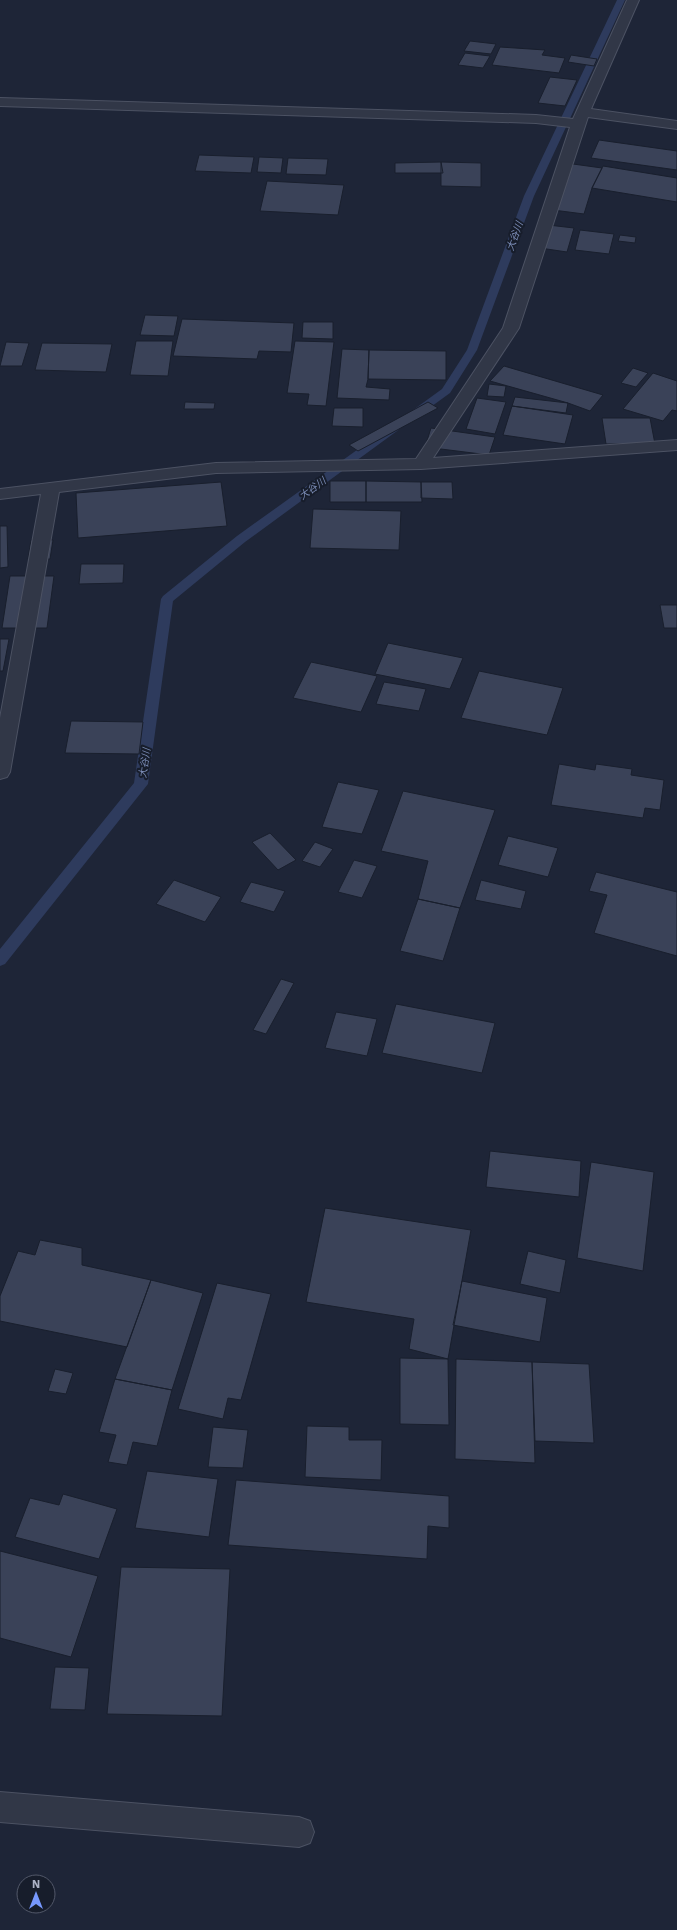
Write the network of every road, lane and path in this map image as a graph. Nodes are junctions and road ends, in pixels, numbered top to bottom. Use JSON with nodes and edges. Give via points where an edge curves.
{"nodes":[{"id":1,"x":633,"y":0,"type":"edge"},
{"id":2,"x":0,"y":102,"type":"edge"},
{"id":3,"x":581,"y":118,"type":"junction"},
{"id":4,"x":677,"y":125,"type":"edge"},
{"id":5,"x":677,"y":446,"type":"edge"},
{"id":6,"x":421,"y":464,"type":"junction"},
{"id":7,"x":51,"y":488,"type":"junction"},
{"id":8,"x":0,"y":494,"type":"edge"},
{"id":9,"x":0,"y":772,"type":"edge"},
{"id":10,"x":0,"y":1807,"type":"edge"},
{"id":11,"x":299,"y":1832,"type":"dead end"}],
"edges":[{"from":1,"to":3,"type":"street"},
{"from":2,"to":3,"type":"street","via":[[536,119]]},
{"from":3,"to":4,"type":"street"},
{"from":3,"to":6,"type":"street","via":[[511,328]]},
{"from":5,"to":6,"type":"street"},
{"from":6,"to":7,"type":"street","via":[[216,468]]},
{"from":7,"to":8,"type":"street"},
{"from":7,"to":9,"type":"street"},
{"from":10,"to":11,"type":"street"}]}
